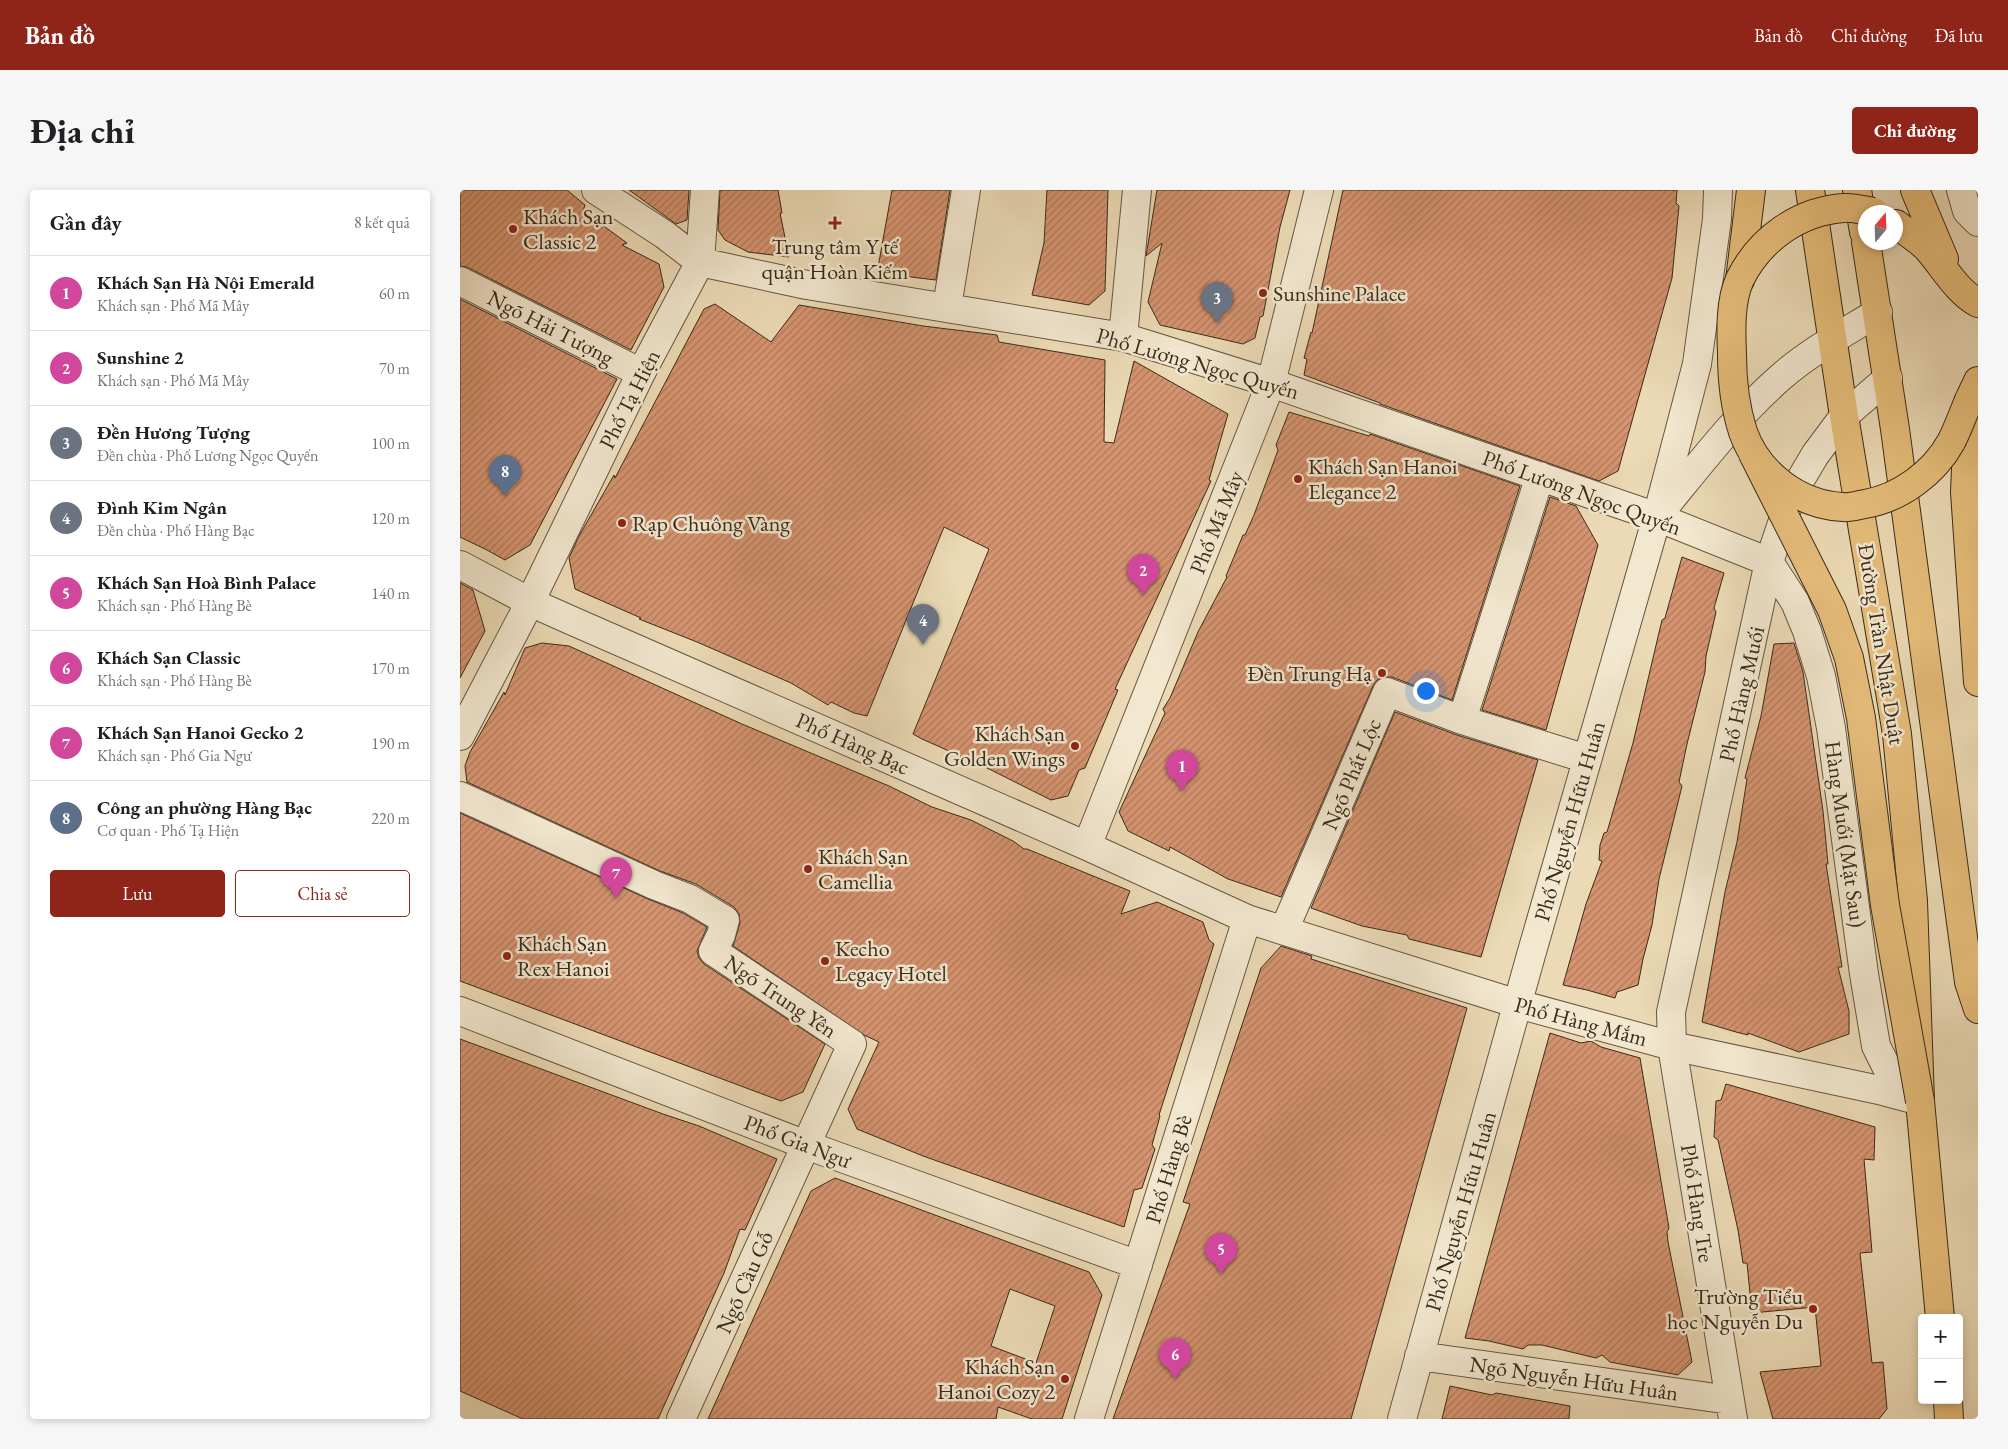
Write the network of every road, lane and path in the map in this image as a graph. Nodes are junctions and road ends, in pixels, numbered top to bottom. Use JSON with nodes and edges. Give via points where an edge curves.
{"nodes":[{"id":1,"x":596,"y":190,"type":"edge"},
{"id":2,"x":705,"y":190,"type":"edge"},
{"id":3,"x":966,"y":190,"type":"edge"},
{"id":4,"x":1137,"y":190,"type":"edge"},
{"id":5,"x":1319,"y":190,"type":"edge"},
{"id":6,"x":1718,"y":190,"type":"edge"},
{"id":7,"x":1750,"y":190,"type":"edge"},
{"id":8,"x":1810,"y":190,"type":"edge"},
{"id":9,"x":1857,"y":190,"type":"edge"},
{"id":10,"x":1915,"y":190,"type":"edge"},
{"id":11,"x":1961,"y":190,"type":"edge"},
{"id":12,"x":1860,"y":205,"type":"edge"},
{"id":13,"x":1858,"y":210,"type":"edge"},
{"id":14,"x":1978,"y":222,"type":"edge"},
{"id":15,"x":1903,"y":229,"type":"edge"},
{"id":16,"x":1868,"y":250,"type":"edge"},
{"id":17,"x":700,"y":262,"type":"junction"},
{"id":18,"x":1953,"y":279,"type":"junction"},
{"id":19,"x":1740,"y":280,"type":"junction"},
{"id":20,"x":460,"y":282,"type":"edge"},
{"id":21,"x":1978,"y":303,"type":"edge"},
{"id":22,"x":947,"y":307,"type":"junction"},
{"id":23,"x":1878,"y":312,"type":"junction"},
{"id":24,"x":1123,"y":337,"type":"junction"},
{"id":25,"x":1833,"y":339,"type":"junction"},
{"id":26,"x":642,"y":373,"type":"junction"},
{"id":27,"x":1888,"y":378,"type":"junction"},
{"id":28,"x":1271,"y":383,"type":"junction"},
{"id":29,"x":1973,"y":391,"type":"edge"},
{"id":30,"x":1844,"y":416,"type":"junction"},
{"id":31,"x":1752,"y":452,"type":"junction"},
{"id":32,"x":1540,"y":476,"type":"junction"},
{"id":33,"x":1657,"y":517,"type":"junction"},
{"id":34,"x":1769,"y":562,"type":"junction"},
{"id":35,"x":460,"y":565,"type":"edge"},
{"id":36,"x":530,"y":602,"type":"junction"},
{"id":37,"x":1978,"y":682,"type":"edge"},
{"id":38,"x":1462,"y":720,"type":"junction"},
{"id":39,"x":460,"y":736,"type":"edge"},
{"id":40,"x":1587,"y":758,"type":"junction"},
{"id":41,"x":460,"y":796,"type":"edge"},
{"id":42,"x":1087,"y":846,"type":"junction"},
{"id":43,"x":1247,"y":919,"type":"junction"},
{"id":44,"x":1284,"y":930,"type":"junction"},
{"id":45,"x":1518,"y":1004,"type":"junction"},
{"id":46,"x":1978,"y":1009,"type":"edge"},
{"id":47,"x":460,"y":1012,"type":"edge"},
{"id":48,"x":1672,"y":1046,"type":"junction"},
{"id":49,"x":1920,"y":1101,"type":"junction"},
{"id":50,"x":806,"y":1145,"type":"junction"},
{"id":51,"x":1138,"y":1265,"type":"junction"},
{"id":52,"x":1940,"y":1314,"type":"edge"},
{"id":53,"x":1419,"y":1356,"type":"junction"},
{"id":54,"x":1948,"y":1404,"type":"edge"},
{"id":55,"x":1732,"y":1409,"type":"edge"},
{"id":56,"x":681,"y":1419,"type":"edge"},
{"id":57,"x":1089,"y":1419,"type":"edge"},
{"id":58,"x":1402,"y":1419,"type":"edge"},
{"id":59,"x":1949,"y":1419,"type":"edge"}],
"edges":[{"from":1,"to":17,"type":"street","name":"Phố Lương Ngọc Quyến"},
{"from":2,"to":17,"type":"street","name":"Phố Tạ Hiện"},
{"from":3,"to":22,"type":"street"},
{"from":4,"to":24,"type":"street"},
{"from":5,"to":28,"type":"street","name":"Phố Mã Mây"},
{"from":6,"to":33,"type":"street","via":[[1697,364]]},
{"from":7,"to":19,"type":"main road"},
{"from":8,"to":25,"type":"main road","name":"Đường Trần Nhật Duật"},
{"from":9,"to":12,"type":"main road","name":"Đường Trần Nhật Duật"},
{"from":10,"to":18,"type":"main road"},
{"from":11,"to":14,"type":"street","via":[[1967,211]]},
{"from":13,"to":19,"type":"main road","bridge":true,"via":[[1816,212],[1782,228],[1758,252]]},
{"from":15,"to":18,"type":"main road","via":[[1926,246]]},
{"from":16,"to":23,"type":"main road","name":"Đường Trần Nhật Duật"},
{"from":17,"to":22,"type":"street","name":"Phố Lương Ngọc Quyến","via":[[807,285]]},
{"from":17,"to":26,"type":"street","name":"Phố Tạ Hiện"},
{"from":18,"to":21,"type":"main road"},
{"from":19,"to":31,"type":"main road","bridge":true,"via":[[1731,330],[1734,398]]},
{"from":20,"to":26,"type":"street","name":"Ngõ Hải Tượng"},
{"from":22,"to":24,"type":"street","name":"Phố Lương Ngọc Quyến"},
{"from":23,"to":25,"type":"street","name":"Phố Nguyễn Hữu Huân"},
{"from":23,"to":27,"type":"main road","name":"Đường Trần Nhật Duật"},
{"from":24,"to":28,"type":"street","name":"Phố Lương Ngọc Quyến"},
{"from":25,"to":30,"type":"main road","name":"Đường Trần Nhật Duật"},
{"from":25,"to":33,"type":"street","name":"Phố Nguyễn Hữu Huân","via":[[1783,375],[1738,419]]},
{"from":26,"to":36,"type":"street","name":"Phố Tạ Hiện"},
{"from":27,"to":30,"type":"street","name":"Phố Hàng Muối"},
{"from":27,"to":46,"type":"main road","name":"Đường Trần Nhật Duật","via":[[1969,982]]},
{"from":28,"to":32,"type":"street","name":"Phố Lương Ngọc Quyến"},
{"from":28,"to":42,"type":"street","name":"Phố Mã Mây"},
{"from":29,"to":31,"type":"main road","bridge":true,"via":[[1950,443],[1933,466],[1906,490],[1874,502],[1844,508],[1814,502],[1791,491],[1770,474]]},
{"from":29,"to":37,"type":"main road","via":[[1965,492]]},
{"from":30,"to":34,"type":"street","name":"Phố Hàng Muối","via":[[1792,494]]},
{"from":30,"to":49,"type":"main road","name":"Đường Trần Nhật Duật","via":[[1905,808],[1913,901]]},
{"from":31,"to":49,"type":"main road","bridge":true,"via":[[1832,610],[1849,658],[1861,718],[1885,905]]},
{"from":32,"to":33,"type":"street","name":"Phố Lương Ngọc Quyến"},
{"from":32,"to":38,"type":"street"},
{"from":33,"to":34,"type":"street","name":"Phố Lương Ngọc Quyến"},
{"from":33,"to":40,"type":"street","name":"Phố Nguyễn Hữu Huân"},
{"from":34,"to":48,"type":"street","name":"Phố Hàng Muối","via":[[1670,1012]]},
{"from":34,"to":49,"type":"street","name":"Hàng Muối (Mặt Sau)","via":[[1795,602],[1822,676],[1876,1046],[1889,1072]]},
{"from":35,"to":36,"type":"street","name":"Phố Hàng Bạc"},
{"from":36,"to":39,"type":"street","name":"Phố Tạ Hiện"},
{"from":36,"to":42,"type":"street","name":"Phố Hàng Bạc"},
{"from":38,"to":40,"type":"street","name":"Ngõ Phất Lộc"},
{"from":38,"to":44,"type":"street","name":"Ngõ Phất Lộc","via":[[1387,692]]},
{"from":40,"to":45,"type":"street","name":"Phố Nguyễn Hữu Huân"},
{"from":41,"to":50,"type":"street","name":"Ngõ Trung Yên","via":[[690,899],[725,920],[713,951],[852,1044]]},
{"from":42,"to":43,"type":"street","name":"Phố Hàng Bạc"},
{"from":43,"to":44,"type":"street","name":"Phố Hàng Mắm"},
{"from":43,"to":51,"type":"street","name":"Phố Hàng Bè"},
{"from":44,"to":45,"type":"street","name":"Phố Hàng Mắm"},
{"from":45,"to":48,"type":"street","name":"Phố Hàng Mắm"},
{"from":45,"to":53,"type":"street","name":"Phố Nguyễn Hữu Huân"},
{"from":47,"to":50,"type":"street","name":"Phố Gia Ngư"},
{"from":48,"to":49,"type":"street","name":"Phố Hàng Mắm"},
{"from":48,"to":55,"type":"street","name":"Phố Hàng Tre"},
{"from":49,"to":52,"type":"main road"},
{"from":50,"to":51,"type":"street","name":"Phố Gia Ngư"},
{"from":50,"to":56,"type":"street","name":"Ngõ Cầu Gỗ"},
{"from":51,"to":57,"type":"street","name":"Phố Hàng Bè"},
{"from":53,"to":55,"type":"street","name":"Ngõ Nguyễn Hữu Huân"},
{"from":53,"to":58,"type":"street","name":"Phố Nguyễn Hữu Huân"},
{"from":54,"to":59,"type":"main road"}]}
